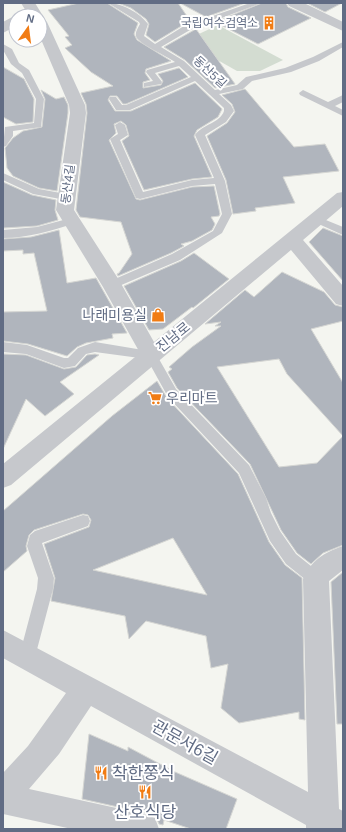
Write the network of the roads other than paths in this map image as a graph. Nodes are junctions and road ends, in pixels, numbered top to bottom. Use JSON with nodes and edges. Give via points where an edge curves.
{"nodes":[{"id":1,"x":112,"y":3,"type":"edge"},
{"id":2,"x":257,"y":3,"type":"edge"},
{"id":3,"x":294,"y":3,"type":"edge"},
{"id":4,"x":343,"y":27,"type":"edge"},
{"id":5,"x":48,"y":40,"type":"edge"},
{"id":6,"x":343,"y":44,"type":"edge"},
{"id":7,"x":3,"y":46,"type":"edge"},
{"id":8,"x":155,"y":47,"type":"junction"},
{"id":9,"x":181,"y":63,"type":"junction"},
{"id":10,"x":197,"y":77,"type":"junction"},
{"id":11,"x":147,"y":85,"type":"dead end"},
{"id":12,"x":213,"y":93,"type":"junction"},
{"id":13,"x":302,"y":93,"type":"dead end"},
{"id":14,"x":343,"y":98,"type":"edge"},
{"id":15,"x":113,"y":99,"type":"dead end"},
{"id":16,"x":328,"y":106,"type":"junction"},
{"id":17,"x":343,"y":113,"type":"edge"},
{"id":18,"x":120,"y":125,"type":"dead end"},
{"id":19,"x":5,"y":127,"type":"edge"},
{"id":20,"x":3,"y":144,"type":"edge"},
{"id":21,"x":3,"y":176,"type":"edge"},
{"id":22,"x":220,"y":181,"type":"junction"},
{"id":23,"x":66,"y":197,"type":"junction"},
{"id":24,"x":343,"y":197,"type":"edge"},
{"id":25,"x":316,"y":220,"type":"junction"},
{"id":26,"x":71,"y":221,"type":"junction"},
{"id":27,"x":343,"y":231,"type":"edge"},
{"id":28,"x":3,"y":234,"type":"edge"},
{"id":29,"x":292,"y":239,"type":"junction"},
{"id":30,"x":112,"y":285,"type":"junction"},
{"id":31,"x":343,"y":299,"type":"edge"},
{"id":32,"x":3,"y":347,"type":"edge"},
{"id":33,"x":151,"y":355,"type":"junction"},
{"id":34,"x":3,"y":478,"type":"edge"},
{"id":35,"x":83,"y":521,"type":"dead end"},
{"id":36,"x":343,"y":558,"type":"edge"},
{"id":37,"x":316,"y":579,"type":"junction"},
{"id":38,"x":3,"y":644,"type":"edge"},
{"id":39,"x":28,"y":657,"type":"junction"},
{"id":40,"x":86,"y":688,"type":"junction"},
{"id":41,"x":3,"y":792,"type":"edge"},
{"id":42,"x":3,"y":799,"type":"edge"},
{"id":43,"x":329,"y":825,"type":"edge"},
{"id":44,"x":144,"y":829,"type":"edge"}],
"edges":[{"from":1,"to":8,"type":"lane","name":"동산5길","via":[[122,11],[142,19],[144,24],[140,37]]},
{"from":2,"to":8,"type":"lane","via":[[202,22]]},
{"from":3,"to":4,"type":"street"},
{"from":5,"to":23,"type":"street","name":"동산4길","via":[[77,105],[78,113]]},
{"from":6,"to":12,"type":"lane","via":[[316,59],[288,70],[249,79],[240,87]]},
{"from":7,"to":19,"type":"lane","via":[[9,51],[15,64],[26,72],[40,99],[38,125]]},
{"from":8,"to":9,"type":"lane","name":"동산5길"},
{"from":9,"to":10,"type":"lane","name":"동산5길"},
{"from":9,"to":11,"type":"lane","via":[[150,72],[158,82]]},
{"from":10,"to":12,"type":"lane","name":"동산5길"},
{"from":10,"to":15,"type":"lane","via":[[127,108],[119,108]]},
{"from":12,"to":22,"type":"lane","name":"동산5길","via":[[225,104],[229,113],[200,135]]},
{"from":13,"to":16,"type":"lane"},
{"from":14,"to":16,"type":"lane"},
{"from":16,"to":17,"type":"lane"},
{"from":18,"to":22,"type":"lane","via":[[123,135],[115,139],[140,196],[192,183]]},
{"from":19,"to":20,"type":"lane","via":[[8,136]]},
{"from":21,"to":23,"type":"lane","via":[[37,192]]},
{"from":22,"to":30,"type":"lane","name":"동산5길","via":[[227,214],[217,233],[176,257]]},
{"from":23,"to":26,"type":"street","name":"동산4길","via":[[65,210]]},
{"from":24,"to":25,"type":"street","name":"진남로"},
{"from":25,"to":27,"type":"lane"},
{"from":25,"to":29,"type":"street","name":"진남로"},
{"from":26,"to":28,"type":"lane","via":[[28,233]]},
{"from":26,"to":30,"type":"street","name":"동산4길"},
{"from":29,"to":31,"type":"street"},
{"from":29,"to":33,"type":"street","name":"진남로"},
{"from":30,"to":33,"type":"street","name":"동산4길"},
{"from":32,"to":33,"type":"lane","via":[[27,350],[64,363],[71,362],[82,351],[95,347]]},
{"from":33,"to":34,"type":"street","name":"진남로"},
{"from":33,"to":37,"type":"lane","via":[[172,393],[244,469],[253,483],[266,520],[291,559]]},
{"from":35,"to":39,"type":"lane","via":[[35,540],[34,546],[46,578]]},
{"from":36,"to":37,"type":"street","via":[[331,561],[319,572]]},
{"from":37,"to":43,"type":"street"},
{"from":38,"to":39,"type":"street","name":"관문서6길"},
{"from":39,"to":40,"type":"street","name":"관문서6길"},
{"from":40,"to":41,"type":"street","via":[[43,751]]},
{"from":40,"to":43,"type":"street","name":"관문서6길"},
{"from":42,"to":44,"type":"street"}]}
